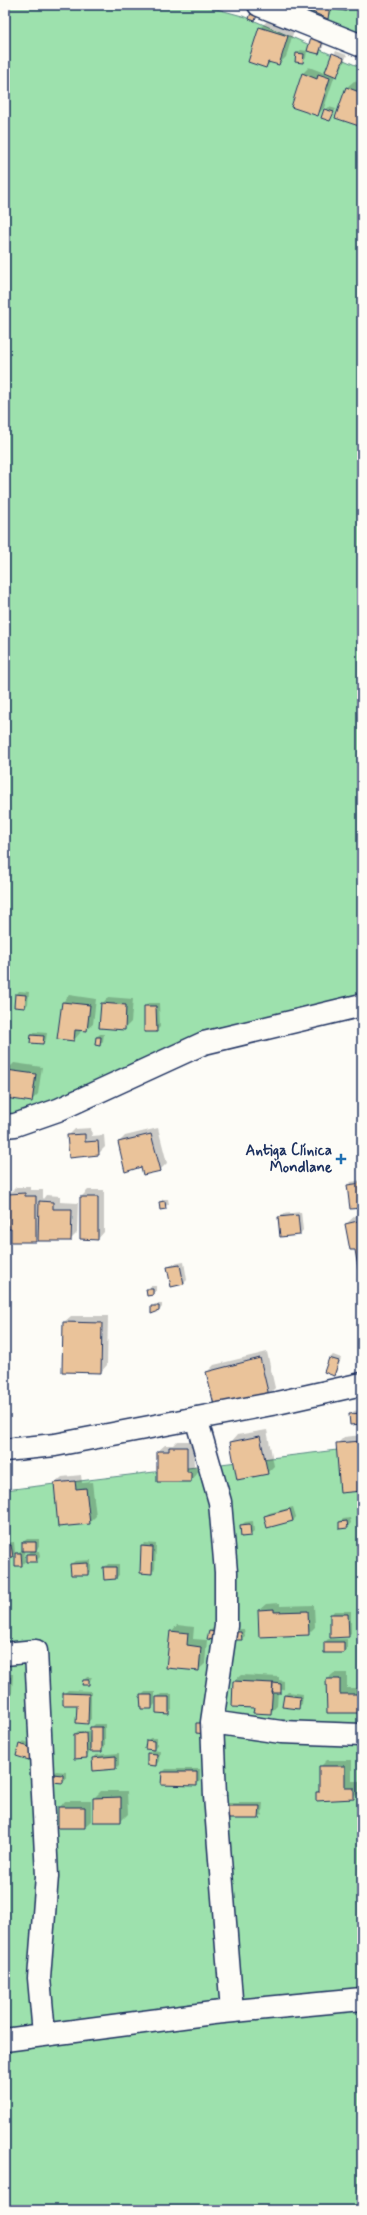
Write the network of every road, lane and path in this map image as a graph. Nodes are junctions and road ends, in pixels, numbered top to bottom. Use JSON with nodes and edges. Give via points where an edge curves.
{"nodes":[{"id":1,"x":259,"y":5,"type":"edge"},
{"id":2,"x":362,"y":46,"type":"edge"},
{"id":3,"x":362,"y":1005,"type":"edge"},
{"id":4,"x":5,"y":1126,"type":"edge"},
{"id":5,"x":362,"y":1384,"type":"edge"},
{"id":6,"x":196,"y":1418,"type":"junction"},
{"id":7,"x":5,"y":1450,"type":"edge"},
{"id":8,"x":5,"y":1654,"type":"edge"},
{"id":9,"x":212,"y":1722,"type":"junction"},
{"id":10,"x":362,"y":1735,"type":"edge"},
{"id":11,"x":362,"y":1999,"type":"edge"},
{"id":12,"x":232,"y":2011,"type":"junction"},
{"id":13,"x":44,"y":2034,"type":"junction"},
{"id":14,"x":5,"y":2040,"type":"edge"}],
"edges":[{"from":1,"to":2,"type":"street"},
{"from":3,"to":4,"type":"street","via":[[204,1043],[58,1110]]},
{"from":5,"to":6,"type":"street"},
{"from":6,"to":7,"type":"street","via":[[56,1445]]},
{"from":6,"to":9,"type":"street","via":[[220,1502],[226,1572],[226,1626]]},
{"from":8,"to":13,"type":"street","via":[[36,1651],[47,1876],[39,1978]]},
{"from":9,"to":10,"type":"street","via":[[281,1732]]},
{"from":9,"to":12,"type":"street"},
{"from":11,"to":12,"type":"street"},
{"from":12,"to":13,"type":"street"},
{"from":13,"to":14,"type":"street"}]}
